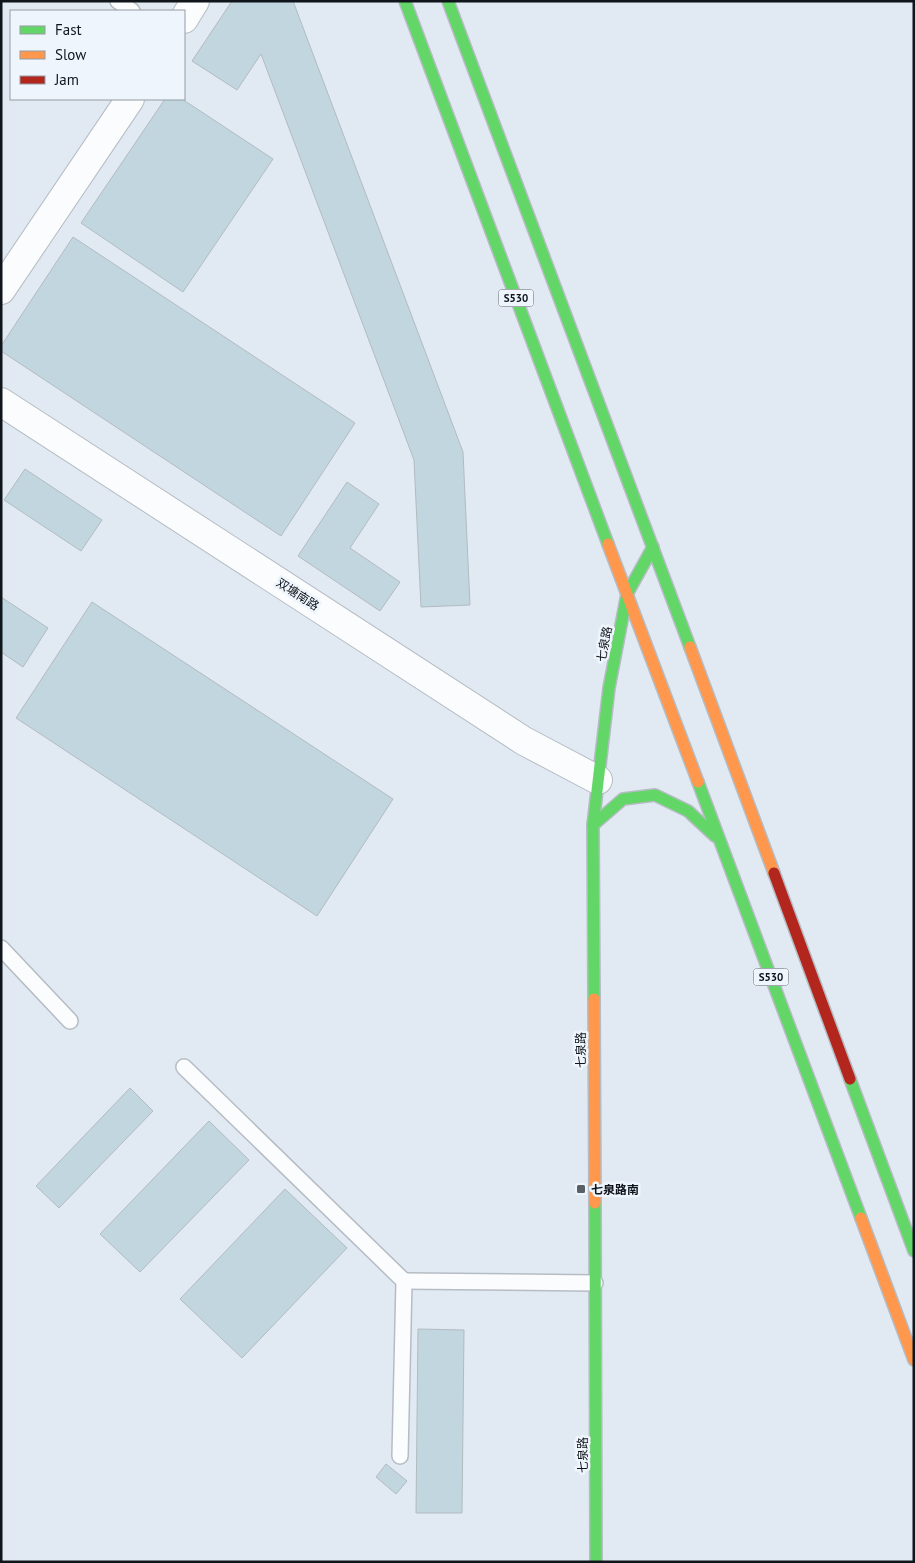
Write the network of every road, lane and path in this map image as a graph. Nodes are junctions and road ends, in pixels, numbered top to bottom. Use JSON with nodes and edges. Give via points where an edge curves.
{"nodes":[{"id":1,"x":118,"y":1,"type":"edge"},
{"id":2,"x":196,"y":1,"type":"edge"},
{"id":3,"x":405,"y":1,"type":"edge"},
{"id":4,"x":448,"y":1,"type":"edge"},
{"id":5,"x":131,"y":10,"type":"edge"},
{"id":6,"x":185,"y":18,"type":"edge"},
{"id":7,"x":129,"y":100,"type":"edge"},
{"id":8,"x":1,"y":290,"type":"edge"},
{"id":9,"x":1,"y":402,"type":"edge"},
{"id":10,"x":653,"y":547,"type":"junction"},
{"id":11,"x":627,"y":594,"type":"junction"},
{"id":12,"x":598,"y":780,"type":"junction"},
{"id":13,"x":593,"y":826,"type":"junction"},
{"id":14,"x":719,"y":840,"type":"junction"},
{"id":15,"x":1,"y":948,"type":"edge"},
{"id":16,"x":70,"y":1022,"type":"dead end"},
{"id":17,"x":184,"y":1066,"type":"dead end"},
{"id":18,"x":914,"y":1251,"type":"edge"},
{"id":19,"x":404,"y":1281,"type":"junction"},
{"id":20,"x":595,"y":1283,"type":"junction"},
{"id":21,"x":914,"y":1360,"type":"edge"},
{"id":22,"x":400,"y":1456,"type":"dead end"},
{"id":23,"x":596,"y":1562,"type":"edge"}],
"edges":[{"from":1,"to":5,"type":"lane"},
{"from":2,"to":6,"type":"street"},
{"from":3,"to":11,"type":"main road","number":"S530"},
{"from":4,"to":10,"type":"main road"},
{"from":7,"to":8,"type":"street"},
{"from":9,"to":12,"type":"street","name":"双塘南路","via":[[524,741]]},
{"from":10,"to":11,"type":"main road","name":"七泉路"},
{"from":10,"to":18,"type":"main road"},
{"from":11,"to":12,"type":"main road","name":"七泉路","via":[[609,688]]},
{"from":11,"to":14,"type":"main road","number":"S530"},
{"from":12,"to":13,"type":"main road","name":"七泉路"},
{"from":13,"to":14,"type":"main road","via":[[623,800],[655,795],[688,811]]},
{"from":13,"to":20,"type":"main road","name":"七泉路"},
{"from":14,"to":21,"type":"main road","number":"S530"},
{"from":15,"to":16,"type":"lane"},
{"from":17,"to":19,"type":"lane"},
{"from":19,"to":20,"type":"lane"},
{"from":19,"to":22,"type":"lane"},
{"from":20,"to":23,"type":"main road","name":"七泉路"}]}
